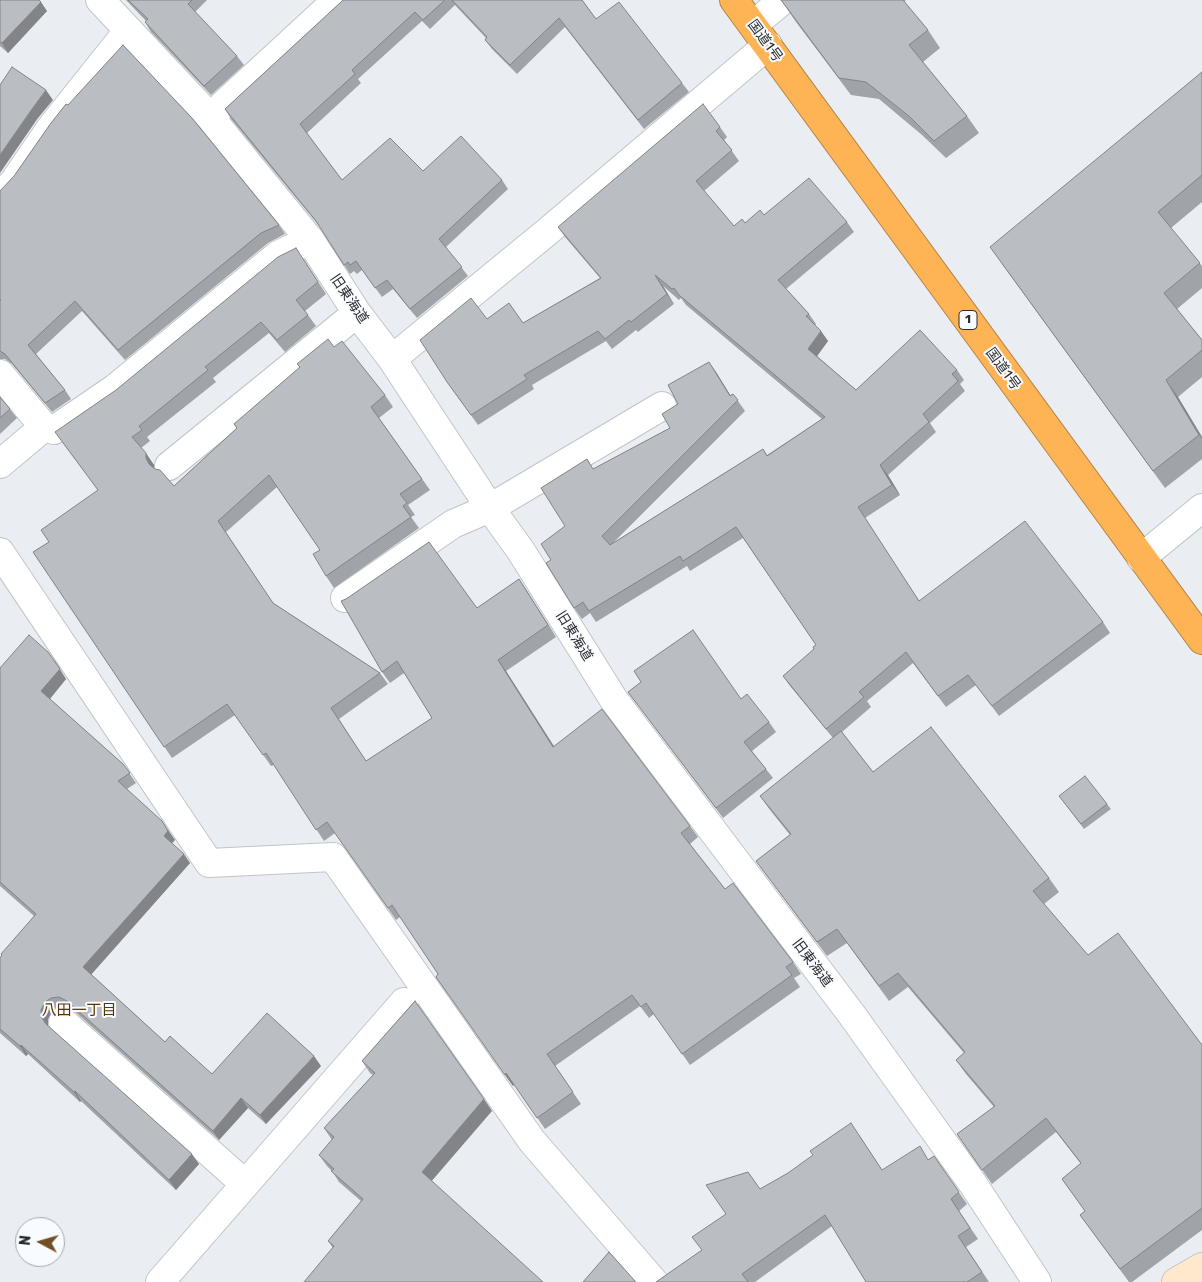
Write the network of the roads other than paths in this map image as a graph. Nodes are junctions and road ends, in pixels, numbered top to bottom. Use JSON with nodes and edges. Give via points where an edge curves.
{"nodes":[{"id":1,"x":100,"y":0,"type":"edge"},
{"id":2,"x":337,"y":0,"type":"edge"},
{"id":3,"x":734,"y":0,"type":"edge"},
{"id":4,"x":783,"y":0,"type":"edge"},
{"id":5,"x":126,"y":27,"type":"junction"},
{"id":6,"x":760,"y":35,"type":"junction"},
{"id":7,"x":210,"y":117,"type":"junction"},
{"id":8,"x":0,"y":191,"type":"edge"},
{"id":9,"x":310,"y":240,"type":"junction"},
{"id":10,"x":357,"y":313,"type":"junction"},
{"id":11,"x":392,"y":359,"type":"junction"},
{"id":12,"x":0,"y":374,"type":"edge"},
{"id":13,"x":662,"y":406,"type":"dead end"},
{"id":14,"x":44,"y":427,"type":"junction"},
{"id":15,"x":0,"y":464,"type":"edge"},
{"id":16,"x":169,"y":466,"type":"dead end"},
{"id":17,"x":490,"y":508,"type":"junction"},
{"id":18,"x":1202,"y":508,"type":"edge"},
{"id":19,"x":0,"y":552,"type":"edge"},
{"id":20,"x":1141,"y":558,"type":"junction"},
{"id":21,"x":345,"y":598,"type":"edge"},
{"id":22,"x":1202,"y":640,"type":"edge"},
{"id":23,"x":404,"y":1002,"type":"dead end"},
{"id":24,"x":63,"y":1022,"type":"dead end"},
{"id":25,"x":246,"y":1184,"type":"junction"},
{"id":26,"x":1202,"y":1267,"type":"edge"},
{"id":27,"x":160,"y":1282,"type":"edge"},
{"id":28,"x":654,"y":1282,"type":"edge"},
{"id":29,"x":1037,"y":1282,"type":"edge"},
{"id":30,"x":1176,"y":1282,"type":"edge"}],
"edges":[{"from":1,"to":5,"type":"street","name":"旧東海道"},
{"from":2,"to":7,"type":"street"},
{"from":3,"to":6,"type":"highway","name":"国道1号","number":"1"},
{"from":4,"to":6,"type":"street"},
{"from":5,"to":7,"type":"street","name":"旧東海道"},
{"from":5,"to":8,"type":"lane"},
{"from":6,"to":11,"type":"street","via":[[547,232]]},
{"from":6,"to":20,"type":"highway","name":"国道1号","number":"1"},
{"from":7,"to":9,"type":"street","name":"旧東海道"},
{"from":9,"to":10,"type":"street","name":"旧東海道"},
{"from":9,"to":14,"type":"street","via":[[278,255],[106,394],[54,430]]},
{"from":10,"to":11,"type":"street","name":"旧東海道"},
{"from":10,"to":16,"type":"street"},
{"from":11,"to":17,"type":"street","name":"旧東海道"},
{"from":12,"to":14,"type":"street"},
{"from":13,"to":17,"type":"street"},
{"from":14,"to":15,"type":"street"},
{"from":17,"to":21,"type":"street","via":[[453,524]]},
{"from":17,"to":29,"type":"street","name":"旧東海道","via":[[521,551],[614,700],[852,1014],[973,1184]]},
{"from":18,"to":20,"type":"street"},
{"from":19,"to":28,"type":"street","via":[[209,863],[333,857],[532,1141]]},
{"from":20,"to":22,"type":"highway","name":"国道1号","number":"1"},
{"from":23,"to":25,"type":"street"},
{"from":24,"to":25,"type":"street"},
{"from":25,"to":27,"type":"street"},
{"from":26,"to":30,"type":"street"}]}
